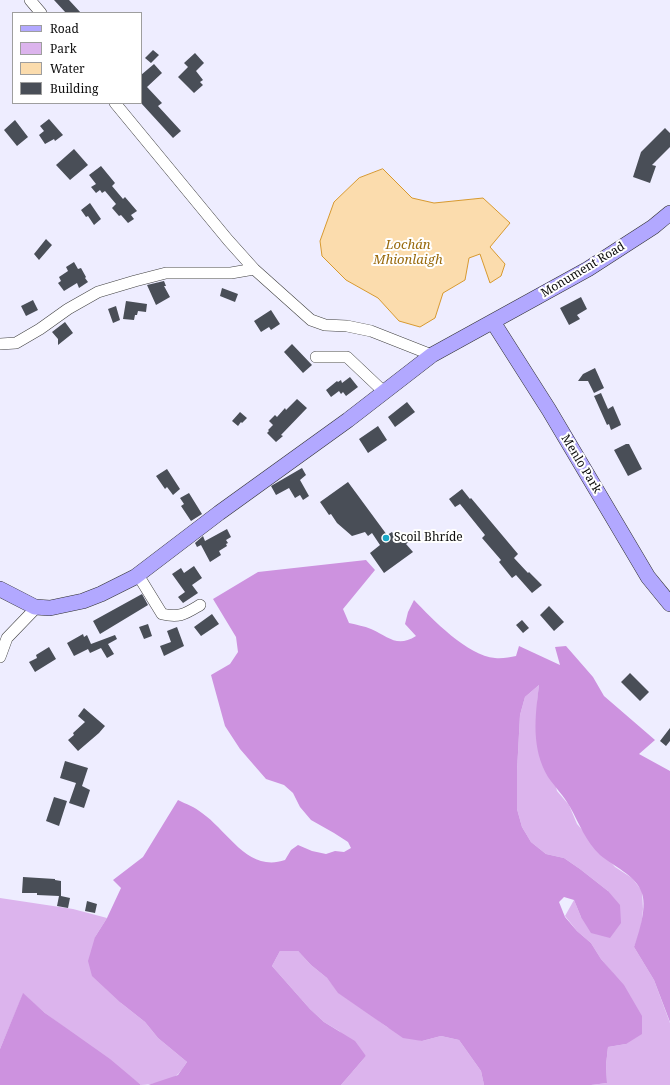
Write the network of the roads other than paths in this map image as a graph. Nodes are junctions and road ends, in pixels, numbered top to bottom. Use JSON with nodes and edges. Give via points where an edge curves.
{"nodes":[{"id":1,"x":30,"y":0,"type":"edge"},
{"id":2,"x":40,"y":12,"type":"edge"},
{"id":3,"x":116,"y":104,"type":"edge"},
{"id":4,"x":670,"y":213,"type":"edge"},
{"id":5,"x":254,"y":269,"type":"junction"},
{"id":6,"x":493,"y":322,"type":"junction"},
{"id":7,"x":0,"y":344,"type":"edge"},
{"id":8,"x":432,"y":355,"type":"junction"},
{"id":9,"x":316,"y":357,"type":"dead end"},
{"id":10,"x":384,"y":392,"type":"junction"},
{"id":11,"x":138,"y":575,"type":"junction"},
{"id":12,"x":0,"y":589,"type":"edge"},
{"id":13,"x":200,"y":604,"type":"dead end"},
{"id":14,"x":670,"y":604,"type":"edge"},
{"id":15,"x":35,"y":607,"type":"junction"},
{"id":16,"x":4,"y":640,"type":"edge"},
{"id":17,"x":0,"y":657,"type":"edge"}],
"edges":[{"from":1,"to":2,"type":"street"},
{"from":3,"to":5,"type":"street"},
{"from":4,"to":6,"type":"street","name":"Monument Road","via":[[588,269]]},
{"from":5,"to":7,"type":"street","via":[[231,273],[166,273],[135,281],[98,292],[16,343]]},
{"from":5,"to":8,"type":"street","via":[[311,320],[325,326],[347,326],[371,331]]},
{"from":6,"to":8,"type":"street","name":"Monument Road"},
{"from":6,"to":14,"type":"street","name":"Menlo Park","via":[[549,410],[648,577]]},
{"from":8,"to":10,"type":"street","name":"Monument Road"},
{"from":9,"to":10,"type":"street","via":[[347,356]]},
{"from":10,"to":11,"type":"street","name":"Monument Road"},
{"from":11,"to":13,"type":"street","via":[[162,614],[174,617],[185,614]]},
{"from":11,"to":15,"type":"street","name":"Monument Road","via":[[83,601],[50,608]]},
{"from":12,"to":15,"type":"street"},
{"from":15,"to":16,"type":"street"},
{"from":16,"to":17,"type":"street"}]}
